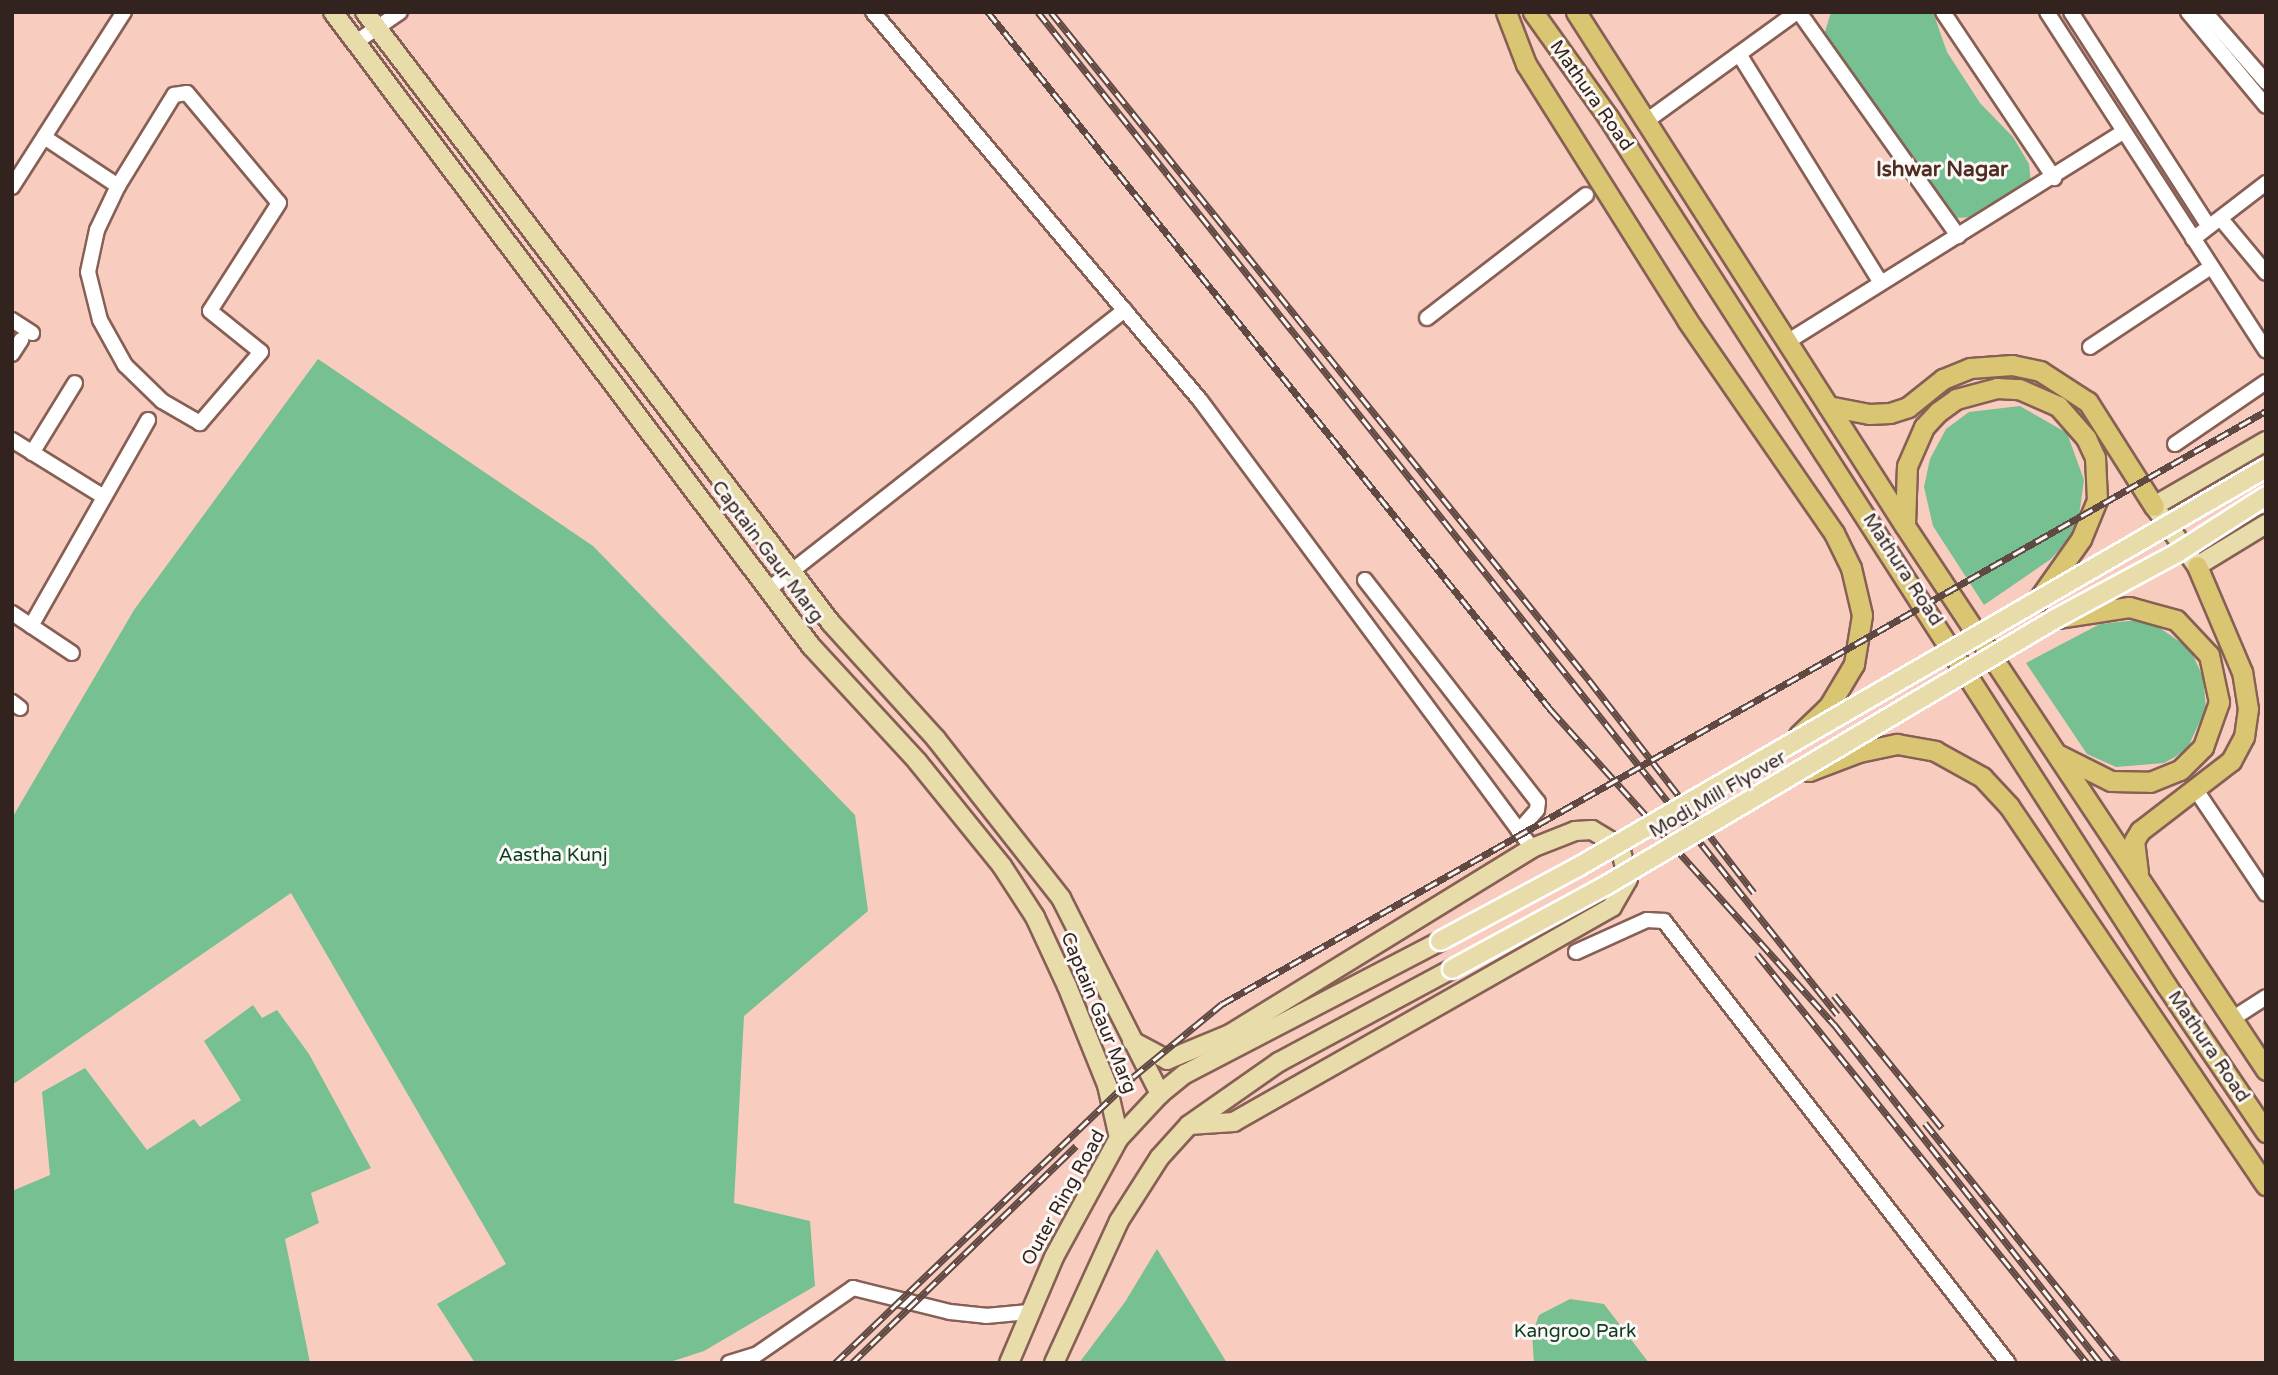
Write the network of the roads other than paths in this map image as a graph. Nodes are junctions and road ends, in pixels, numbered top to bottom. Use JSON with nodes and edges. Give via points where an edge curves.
{"nodes":[{"id":1,"x":124,"y":12,"type":"edge"},
{"id":2,"x":333,"y":12,"type":"edge"},
{"id":3,"x":365,"y":12,"type":"edge"},
{"id":4,"x":400,"y":12,"type":"edge"},
{"id":5,"x":873,"y":12,"type":"edge"},
{"id":6,"x":1506,"y":12,"type":"edge"},
{"id":7,"x":1533,"y":12,"type":"edge"},
{"id":8,"x":1576,"y":12,"type":"edge"},
{"id":9,"x":1798,"y":12,"type":"edge"},
{"id":10,"x":1943,"y":12,"type":"edge"},
{"id":11,"x":2047,"y":12,"type":"edge"},
{"id":12,"x":2071,"y":12,"type":"edge"},
{"id":13,"x":2188,"y":12,"type":"edge"},
{"id":14,"x":2205,"y":12,"type":"edge"},
{"id":15,"x":378,"y":29,"type":"junction"},
{"id":16,"x":356,"y":42,"type":"junction"},
{"id":17,"x":1739,"y":54,"type":"junction"},
{"id":18,"x":2266,"y":82,"type":"edge"},
{"id":19,"x":2266,"y":106,"type":"edge"},
{"id":20,"x":1645,"y":121,"type":"junction"},
{"id":21,"x":2122,"y":133,"type":"junction"},
{"id":22,"x":44,"y":137,"type":"junction"},
{"id":23,"x":2054,"y":178,"type":"junction"},
{"id":24,"x":2266,"y":183,"type":"edge"},
{"id":25,"x":118,"y":186,"type":"junction"},
{"id":26,"x":12,"y":187,"type":"edge"},
{"id":27,"x":1586,"y":195,"type":"dead end"},
{"id":28,"x":2215,"y":223,"type":"junction"},
{"id":29,"x":1958,"y":236,"type":"junction"},
{"id":30,"x":2193,"y":239,"type":"junction"},
{"id":31,"x":2211,"y":267,"type":"junction"},
{"id":32,"x":2266,"y":273,"type":"edge"},
{"id":33,"x":1881,"y":283,"type":"junction"},
{"id":34,"x":1125,"y":310,"type":"junction"},
{"id":35,"x":1427,"y":318,"type":"dead end"},
{"id":36,"x":12,"y":320,"type":"edge"},
{"id":37,"x":1787,"y":342,"type":"junction"},
{"id":38,"x":2090,"y":347,"type":"dead end"},
{"id":39,"x":2266,"y":350,"type":"edge"},
{"id":40,"x":12,"y":355,"type":"edge"},
{"id":41,"x":2266,"y":382,"type":"edge"},
{"id":42,"x":75,"y":383,"type":"dead end"},
{"id":43,"x":1828,"y":406,"type":"junction"},
{"id":44,"x":148,"y":420,"type":"dead end"},
{"id":45,"x":12,"y":440,"type":"edge"},
{"id":46,"x":2266,"y":441,"type":"edge"},
{"id":47,"x":2175,"y":444,"type":"dead end"},
{"id":48,"x":32,"y":453,"type":"junction"},
{"id":49,"x":2266,"y":468,"type":"edge"},
{"id":50,"x":2266,"y":496,"type":"edge"},
{"id":51,"x":104,"y":497,"type":"junction"},
{"id":52,"x":2154,"y":506,"type":"junction"},
{"id":53,"x":2266,"y":524,"type":"edge"},
{"id":54,"x":1905,"y":526,"type":"junction"},
{"id":55,"x":2197,"y":566,"type":"junction"},
{"id":56,"x":793,"y":573,"type":"junction"},
{"id":57,"x":769,"y":589,"type":"junction"},
{"id":58,"x":1346,"y":600,"type":"junction"},
{"id":59,"x":2038,"y":600,"type":"junction"},
{"id":60,"x":12,"y":613,"type":"edge"},
{"id":61,"x":2055,"y":619,"type":"junction"},
{"id":62,"x":31,"y":626,"type":"junction"},
{"id":63,"x":72,"y":653,"type":"dead end"},
{"id":64,"x":1783,"y":750,"type":"junction"},
{"id":65,"x":2055,"y":752,"type":"junction"},
{"id":66,"x":1779,"y":784,"type":"junction"},
{"id":67,"x":2196,"y":790,"type":"junction"},
{"id":68,"x":1519,"y":831,"type":"junction"},
{"id":69,"x":1532,"y":848,"type":"junction"},
{"id":70,"x":2140,"y":880,"type":"junction"},
{"id":71,"x":2266,"y":894,"type":"edge"},
{"id":72,"x":1576,"y":953,"type":"dead end"},
{"id":73,"x":2266,"y":997,"type":"edge"},
{"id":74,"x":2232,"y":1019,"type":"junction"},
{"id":75,"x":1130,"y":1040,"type":"junction"},
{"id":76,"x":1205,"y":1045,"type":"junction"},
{"id":77,"x":2266,"y":1070,"type":"edge"},
{"id":78,"x":1185,"y":1074,"type":"junction"},
{"id":79,"x":1160,"y":1094,"type":"junction"},
{"id":80,"x":1189,"y":1125,"type":"junction"},
{"id":81,"x":2266,"y":1132,"type":"edge"},
{"id":82,"x":1119,"y":1139,"type":"junction"},
{"id":83,"x":2266,"y":1185,"type":"edge"},
{"id":84,"x":1029,"y":1312,"type":"junction"},
{"id":85,"x":729,"y":1363,"type":"edge"},
{"id":86,"x":1009,"y":1363,"type":"edge"},
{"id":87,"x":1054,"y":1363,"type":"edge"},
{"id":88,"x":2008,"y":1363,"type":"edge"}],
"edges":[{"from":1,"to":22,"type":"street"},
{"from":2,"to":16,"type":"main road","name":"Captain Gaur Marg"},
{"from":3,"to":15,"type":"main road","name":"Captain Gaur Marg"},
{"from":4,"to":15,"type":"street"},
{"from":5,"to":34,"type":"street"},
{"from":6,"to":64,"type":"highway","bridge":true,"via":[[1526,64],[1687,320],[1834,533],[1851,568],[1862,615],[1854,664],[1829,706]]},
{"from":7,"to":81,"type":"highway","name":"Mathura Road","via":[[1608,117],[2166,985]]},
{"from":8,"to":20,"type":"highway","name":"Mathura Road"},
{"from":9,"to":17,"type":"street"},
{"from":9,"to":29,"type":"street"},
{"from":10,"to":23,"type":"street"},
{"from":11,"to":21,"type":"street"},
{"from":12,"to":28,"type":"street"},
{"from":13,"to":19,"type":"street"},
{"from":14,"to":18,"type":"street"},
{"from":15,"to":16,"type":"street"},
{"from":15,"to":56,"type":"main road","name":"Captain Gaur Marg"},
{"from":16,"to":57,"type":"main road","name":"Captain Gaur Marg"},
{"from":17,"to":20,"type":"street"},
{"from":17,"to":33,"type":"street"},
{"from":20,"to":37,"type":"highway","name":"Mathura Road"},
{"from":21,"to":23,"type":"street"},
{"from":21,"to":30,"type":"street"},
{"from":22,"to":25,"type":"street"},
{"from":22,"to":26,"type":"street"},
{"from":23,"to":29,"type":"street"},
{"from":24,"to":28,"type":"street"},
{"from":25,"to":25,"type":"street","via":[[97,230],[88,272],[100,320],[125,365],[162,401],[200,423],[261,352],[210,311],[279,203],[187,93],[174,95]]},
{"from":27,"to":35,"type":"street"},
{"from":28,"to":30,"type":"street"},
{"from":28,"to":32,"type":"street"},
{"from":29,"to":33,"type":"street"},
{"from":30,"to":31,"type":"street"},
{"from":31,"to":38,"type":"street"},
{"from":31,"to":39,"type":"street"},
{"from":33,"to":37,"type":"street"},
{"from":34,"to":56,"type":"street"},
{"from":34,"to":58,"type":"street","via":[[1200,400]]},
{"from":36,"to":40,"type":"street","via":[[27,336]]},
{"from":37,"to":43,"type":"highway","name":"Mathura Road"},
{"from":41,"to":47,"type":"street"},
{"from":42,"to":48,"type":"street"},
{"from":43,"to":52,"type":"highway","via":[[1890,413],[1908,407],[1956,373],[1984,365],[2026,366],[2060,380],[2088,402]]},
{"from":43,"to":54,"type":"highway","name":"Mathura Road"},
{"from":44,"to":51,"type":"street"},
{"from":45,"to":48,"type":"street"},
{"from":46,"to":52,"type":"main road"},
{"from":48,"to":51,"type":"street"},
{"from":49,"to":59,"type":"main road","name":"Modi Mill Flyover","bridge":true},
{"from":50,"to":61,"type":"main road","name":"Modi Mill Flyover","bridge":true,"via":[[2177,553]]},
{"from":51,"to":62,"type":"street"},
{"from":52,"to":55,"type":"main road"},
{"from":53,"to":55,"type":"main road"},
{"from":54,"to":59,"type":"highway","via":[[1907,466],[1919,436],[1938,412],[1956,399],[1997,388],[2029,392],[2058,406],[2086,438],[2095,457],[2097,500],[2081,539]]},
{"from":54,"to":65,"type":"highway","name":"Mathura Road"},
{"from":55,"to":67,"type":"highway","via":[[2242,672],[2248,709],[2244,737],[2231,761]]},
{"from":56,"to":57,"type":"street"},
{"from":56,"to":75,"type":"main road","name":"Captain Gaur Marg","via":[[831,623],[936,739],[1053,887],[1101,971]]},
{"from":57,"to":82,"type":"main road","name":"Captain Gaur Marg","via":[[811,646],[917,761],[1022,896],[1067,986],[1107,1085]]},
{"from":58,"to":68,"type":"street"},
{"from":58,"to":68,"type":"street","via":[[1367,582],[1538,802],[1537,810]]},
{"from":59,"to":64,"type":"main road","name":"Modi Mill Flyover","bridge":true},
{"from":60,"to":62,"type":"street"},
{"from":61,"to":65,"type":"highway","via":[[2129,607],[2161,613],[2189,629],[2215,670],[2216,718],[2192,759],[2150,782],[2111,781]]},
{"from":61,"to":66,"type":"main road","name":"Modi Mill Flyover","bridge":true},
{"from":62,"to":63,"type":"street"},
{"from":64,"to":78,"type":"main road","name":"Modi Mill Flyover","bridge":true,"via":[[1578,867]]},
{"from":65,"to":70,"type":"highway","name":"Mathura Road"},
{"from":66,"to":80,"type":"main road","name":"Modi Mill Flyover","bridge":true,"via":[[1605,886],[1279,1062]]},
{"from":66,"to":83,"type":"highway","bridge":true,"via":[[1840,758],[1897,744],[1935,751],[1982,777],[2010,806]]},
{"from":67,"to":70,"type":"highway","via":[[2140,831],[2134,853]]},
{"from":67,"to":71,"type":"street"},
{"from":68,"to":69,"type":"street"},
{"from":69,"to":76,"type":"main road"},
{"from":69,"to":80,"type":"main road","via":[[1575,831],[1607,836],[1627,862],[1623,895],[1612,908],[1547,948],[1448,998],[1234,1122]]},
{"from":70,"to":74,"type":"highway","name":"Mathura Road"},
{"from":72,"to":88,"type":"street","via":[[1647,920],[1664,921]]},
{"from":73,"to":74,"type":"street"},
{"from":74,"to":77,"type":"highway","name":"Mathura Road"},
{"from":75,"to":76,"type":"main road","via":[[1167,1060]]},
{"from":75,"to":79,"type":"main road","name":"Captain Gaur Marg"},
{"from":76,"to":78,"type":"main road"},
{"from":78,"to":79,"type":"main road","name":"Outer Ring Road"},
{"from":79,"to":82,"type":"main road","name":"Outer Ring Road"},
{"from":80,"to":87,"type":"main road","via":[[1160,1157],[1119,1221]]},
{"from":82,"to":84,"type":"main road","name":"Outer Ring Road"},
{"from":84,"to":85,"type":"street","via":[[986,1316],[950,1312],[853,1288],[756,1354]]},
{"from":84,"to":86,"type":"main road","name":"Outer Ring Road"}]}
